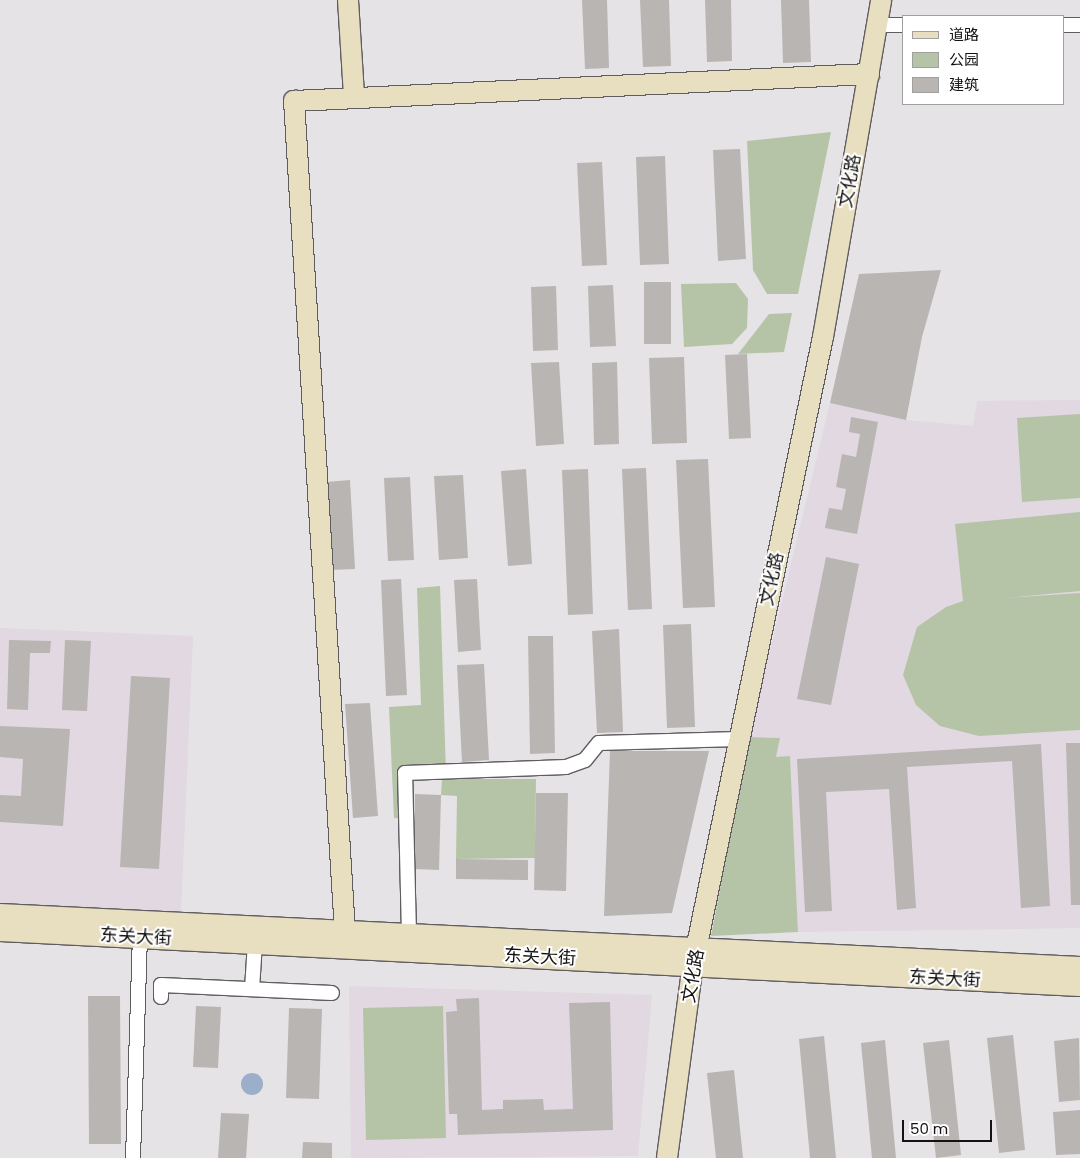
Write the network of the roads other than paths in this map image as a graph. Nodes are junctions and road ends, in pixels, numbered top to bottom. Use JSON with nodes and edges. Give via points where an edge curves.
{"nodes":[{"id":1,"x":348,"y":0,"type":"edge"},
{"id":2,"x":882,"y":0,"type":"edge"},
{"id":3,"x":878,"y":24,"type":"junction"},
{"id":4,"x":902,"y":25,"type":"edge"},
{"id":5,"x":1065,"y":25,"type":"edge"},
{"id":6,"x":1080,"y":25,"type":"edge"},
{"id":7,"x":869,"y":74,"type":"junction"},
{"id":8,"x":354,"y":96,"type":"junction"},
{"id":9,"x":738,"y":739,"type":"junction"},
{"id":10,"x":0,"y":914,"type":"edge"},
{"id":11,"x":0,"y":931,"type":"edge"},
{"id":12,"x":345,"y":932,"type":"junction"},
{"id":13,"x":409,"y":934,"type":"junction"},
{"id":14,"x":140,"y":937,"type":"junction"},
{"id":15,"x":255,"y":943,"type":"junction"},
{"id":16,"x":695,"y":956,"type":"junction"},
{"id":17,"x":1080,"y":967,"type":"edge"},
{"id":18,"x":1080,"y":986,"type":"edge"},
{"id":19,"x":252,"y":989,"type":"junction"},
{"id":20,"x":332,"y":993,"type":"dead end"},
{"id":21,"x":161,"y":997,"type":"dead end"},
{"id":22,"x":133,"y":1158,"type":"edge"},
{"id":23,"x":667,"y":1158,"type":"edge"}],
"edges":[{"from":1,"to":8,"type":"street"},
{"from":2,"to":3,"type":"street","name":"文化路"},
{"from":3,"to":4,"type":"street"},
{"from":3,"to":7,"type":"street","name":"文化路"},
{"from":5,"to":6,"type":"street"},
{"from":7,"to":8,"type":"street"},
{"from":7,"to":9,"type":"street","name":"文化路","via":[[823,338]]},
{"from":8,"to":12,"type":"street","via":[[294,101]]},
{"from":9,"to":13,"type":"street","via":[[599,743],[584,760],[566,768],[405,773]]},
{"from":9,"to":16,"type":"street","name":"文化路"},
{"from":10,"to":12,"type":"street","name":"东关大街"},
{"from":11,"to":14,"type":"street","name":"东关大街"},
{"from":12,"to":13,"type":"street","name":"东关大街"},
{"from":13,"to":16,"type":"street","name":"东关大街"},
{"from":14,"to":15,"type":"street","name":"东关大街"},
{"from":14,"to":22,"type":"street"},
{"from":15,"to":16,"type":"street","name":"东关大街"},
{"from":15,"to":19,"type":"street"},
{"from":16,"to":17,"type":"street","name":"东关大街"},
{"from":16,"to":18,"type":"street","name":"东关大街"},
{"from":16,"to":23,"type":"street","name":"文化路"},
{"from":19,"to":20,"type":"street"},
{"from":19,"to":21,"type":"street","via":[[161,985]]}]}
